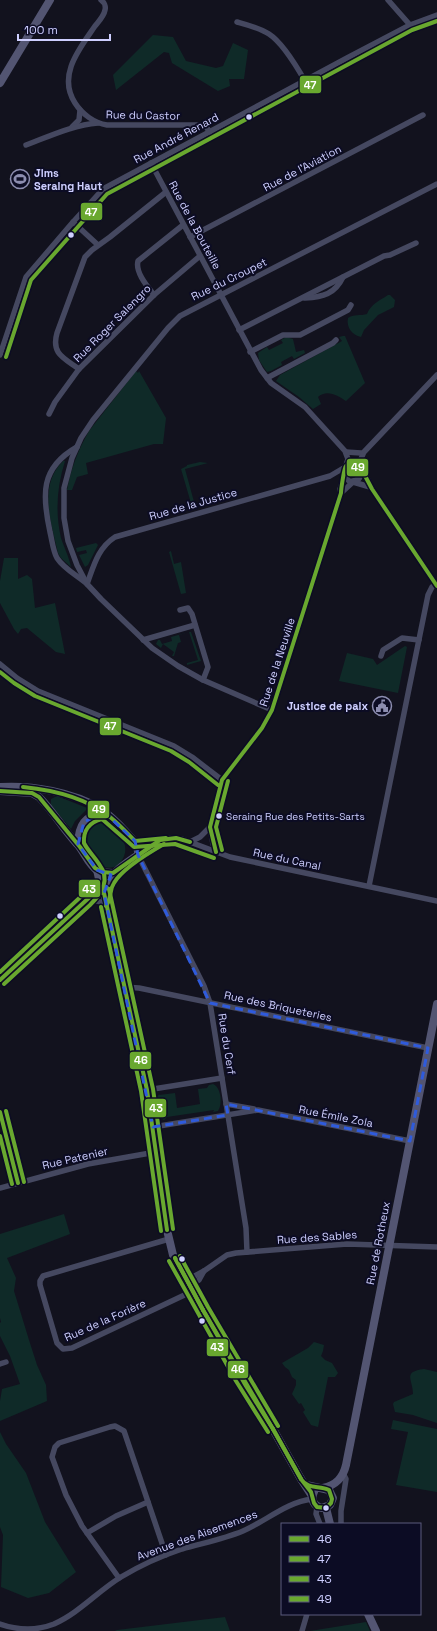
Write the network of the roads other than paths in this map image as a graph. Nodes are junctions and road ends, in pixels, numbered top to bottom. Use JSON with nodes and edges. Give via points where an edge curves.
{"nodes":[{"id":1,"x":44,"y":0,"type":"edge"},
{"id":2,"x":50,"y":0,"type":"edge"},
{"id":3,"x":101,"y":0,"type":"edge"},
{"id":4,"x":388,"y":0,"type":"edge"},
{"id":5,"x":437,"y":15,"type":"edge"},
{"id":6,"x":238,"y":22,"type":"dead end"},
{"id":7,"x":410,"y":25,"type":"junction"},
{"id":8,"x":0,"y":72,"type":"edge"},
{"id":9,"x":305,"y":81,"type":"junction"},
{"id":10,"x":0,"y":83,"type":"edge"},
{"id":11,"x":80,"y":110,"type":"junction"},
{"id":12,"x":423,"y":115,"type":"dead end"},
{"id":13,"x":88,"y":117,"type":"junction"},
{"id":14,"x":80,"y":118,"type":"junction"},
{"id":15,"x":98,"y":123,"type":"junction"},
{"id":16,"x":86,"y":124,"type":"junction"},
{"id":17,"x":71,"y":128,"type":"junction"},
{"id":18,"x":210,"y":132,"type":"junction"},
{"id":19,"x":26,"y":145,"type":"dead end"},
{"id":20,"x":151,"y":163,"type":"junction"},
{"id":21,"x":437,"y":184,"type":"edge"},
{"id":22,"x":166,"y":192,"type":"junction"},
{"id":23,"x":73,"y":222,"type":"junction"},
{"id":24,"x":183,"y":225,"type":"junction"},
{"id":25,"x":190,"y":237,"type":"junction"},
{"id":26,"x":416,"y":243,"type":"dead end"},
{"id":27,"x":98,"y":245,"type":"junction"},
{"id":28,"x":200,"y":256,"type":"junction"},
{"id":29,"x":343,"y":276,"type":"junction"},
{"id":30,"x":220,"y":294,"type":"junction"},
{"id":31,"x":154,"y":295,"type":"junction"},
{"id":32,"x":302,"y":298,"type":"junction"},
{"id":33,"x":351,"y":305,"type":"dead end"},
{"id":34,"x":239,"y":330,"type":"junction"},
{"id":35,"x":336,"y":340,"type":"dead end"},
{"id":36,"x":250,"y":352,"type":"junction"},
{"id":37,"x":0,"y":355,"type":"edge"},
{"id":38,"x":79,"y":369,"type":"junction"},
{"id":39,"x":437,"y":375,"type":"edge"},
{"id":40,"x":267,"y":378,"type":"junction"},
{"id":41,"x":49,"y":414,"type":"dead end"},
{"id":42,"x":77,"y":447,"type":"junction"},
{"id":43,"x":347,"y":452,"type":"junction"},
{"id":44,"x":362,"y":453,"type":"junction"},
{"id":45,"x":354,"y":465,"type":"junction"},
{"id":46,"x":331,"y":476,"type":"junction"},
{"id":47,"x":344,"y":477,"type":"junction"},
{"id":48,"x":353,"y":482,"type":"junction"},
{"id":49,"x":341,"y":486,"type":"junction"},
{"id":50,"x":370,"y":487,"type":"junction"},
{"id":51,"x":341,"y":493,"type":"junction"},
{"id":52,"x":87,"y":584,"type":"junction"},
{"id":53,"x":436,"y":585,"type":"edge"},
{"id":54,"x":180,"y":610,"type":"dead end"},
{"id":55,"x":195,"y":625,"type":"junction"},
{"id":56,"x":143,"y":640,"type":"junction"},
{"id":57,"x":419,"y":640,"type":"junction"},
{"id":58,"x":381,"y":656,"type":"dead end"},
{"id":59,"x":0,"y":664,"type":"edge"},
{"id":60,"x":203,"y":680,"type":"junction"},
{"id":61,"x":272,"y":710,"type":"junction"},
{"id":62,"x":222,"y":780,"type":"junction"},
{"id":63,"x":0,"y":788,"type":"edge"},
{"id":64,"x":19,"y":789,"type":"junction"},
{"id":65,"x":104,"y":812,"type":"junction"},
{"id":66,"x":210,"y":827,"type":"junction"},
{"id":67,"x":160,"y":840,"type":"junction"},
{"id":68,"x":135,"y":841,"type":"junction"},
{"id":69,"x":190,"y":842,"type":"junction"},
{"id":70,"x":78,"y":844,"type":"junction"},
{"id":71,"x":216,"y":852,"type":"junction"},
{"id":72,"x":138,"y":855,"type":"junction"},
{"id":73,"x":97,"y":870,"type":"junction"},
{"id":74,"x":113,"y":873,"type":"junction"},
{"id":75,"x":99,"y":881,"type":"junction"},
{"id":76,"x":368,"y":886,"type":"junction"},
{"id":77,"x":93,"y":894,"type":"junction"},
{"id":78,"x":104,"y":900,"type":"junction"},
{"id":79,"x":86,"y":901,"type":"junction"},
{"id":80,"x":437,"y":901,"type":"edge"},
{"id":81,"x":0,"y":980,"type":"edge"},
{"id":82,"x":124,"y":987,"type":"junction"},
{"id":83,"x":210,"y":1003,"type":"junction"},
{"id":84,"x":437,"y":1004,"type":"edge"},
{"id":85,"x":428,"y":1048,"type":"junction"},
{"id":86,"x":222,"y":1078,"type":"junction"},
{"id":87,"x":147,"y":1090,"type":"junction"},
{"id":88,"x":226,"y":1104,"type":"junction"},
{"id":89,"x":258,"y":1110,"type":"junction"},
{"id":90,"x":0,"y":1112,"type":"edge"},
{"id":91,"x":228,"y":1115,"type":"junction"},
{"id":92,"x":153,"y":1127,"type":"junction"},
{"id":93,"x":410,"y":1141,"type":"junction"},
{"id":94,"x":156,"y":1152,"type":"junction"},
{"id":95,"x":18,"y":1182,"type":"junction"},
{"id":96,"x":0,"y":1188,"type":"edge"},
{"id":97,"x":169,"y":1240,"type":"junction"},
{"id":98,"x":389,"y":1245,"type":"junction"},
{"id":99,"x":437,"y":1247,"type":"edge"},
{"id":100,"x":247,"y":1252,"type":"junction"},
{"id":101,"x":190,"y":1286,"type":"junction"},
{"id":102,"x":6,"y":1362,"type":"dead end"},
{"id":103,"x":0,"y":1364,"type":"edge"},
{"id":104,"x":344,"y":1475,"type":"junction"},
{"id":105,"x":336,"y":1483,"type":"junction"},
{"id":106,"x":306,"y":1486,"type":"junction"},
{"id":107,"x":321,"y":1488,"type":"junction"},
{"id":108,"x":332,"y":1495,"type":"junction"},
{"id":109,"x":312,"y":1498,"type":"junction"},
{"id":110,"x":148,"y":1502,"type":"junction"},
{"id":111,"x":321,"y":1507,"type":"junction"},
{"id":112,"x":320,"y":1523,"type":"edge"},
{"id":113,"x":329,"y":1523,"type":"edge"},
{"id":114,"x":341,"y":1523,"type":"edge"},
{"id":115,"x":87,"y":1533,"type":"junction"},
{"id":116,"x":166,"y":1555,"type":"junction"},
{"id":117,"x":119,"y":1578,"type":"junction"},
{"id":118,"x":307,"y":1615,"type":"edge"},
{"id":119,"x":368,"y":1615,"type":"edge"},
{"id":120,"x":0,"y":1624,"type":"edge"},
{"id":121,"x":302,"y":1631,"type":"edge"},
{"id":122,"x":376,"y":1631,"type":"edge"}],
"edges":[{"from":1,"to":8,"type":"street"},
{"from":2,"to":10,"type":"street"},
{"from":3,"to":11,"type":"street","name":"Rue du Castor","via":[[106,7],[104,14],[72,60],[68,78],[72,99]]},
{"from":4,"to":7,"type":"street"},
{"from":5,"to":7,"type":"street","name":"Rue André Renard"},
{"from":6,"to":9,"type":"street","via":[[271,35],[295,63]]},
{"from":7,"to":9,"type":"street","name":"Rue André Renard"},
{"from":9,"to":18,"type":"street","name":"Rue André Renard"},
{"from":11,"to":13,"type":"street","name":"Rue du Castor"},
{"from":11,"to":14,"type":"street"},
{"from":12,"to":25,"type":"street","name":"Rue de l'Aviation"},
{"from":13,"to":14,"type":"street"},
{"from":13,"to":15,"type":"street","name":"Rue du Castor"},
{"from":13,"to":16,"type":"street"},
{"from":14,"to":17,"type":"street","name":"Rue du Castor"},
{"from":15,"to":16,"type":"street","name":"Rue du Castor"},
{"from":15,"to":18,"type":"street","name":"Rue du Castor","via":[[111,126],[198,126],[206,127]]},
{"from":16,"to":17,"type":"street","name":"Rue du Castor"},
{"from":17,"to":19,"type":"street","name":"Rue du Castor"},
{"from":18,"to":20,"type":"street","name":"Rue André Renard"},
{"from":20,"to":22,"type":"street","name":"Rue de la Bouteille"},
{"from":20,"to":23,"type":"street","name":"Rue André Renard","via":[[103,189]]},
{"from":21,"to":30,"type":"street","name":"Rue du Croupet"},
{"from":22,"to":24,"type":"street","name":"Rue de la Bouteille"},
{"from":22,"to":27,"type":"street"},
{"from":23,"to":27,"type":"street"},
{"from":23,"to":37,"type":"street","name":"Rue André Renard","via":[[26,277]]},
{"from":24,"to":25,"type":"street","name":"Rue de la Bouteille"},
{"from":24,"to":31,"type":"street","via":[[138,261],[138,269]]},
{"from":25,"to":28,"type":"street","name":"Rue de la Bouteille"},
{"from":26,"to":29,"type":"street"},
{"from":27,"to":38,"type":"street","via":[[83,261],[55,338],[58,352]]},
{"from":28,"to":30,"type":"street","name":"Rue de la Bouteille"},
{"from":28,"to":31,"type":"street","name":"Rue Roger Salengro"},
{"from":29,"to":32,"type":"street"},
{"from":29,"to":32,"type":"street","via":[[337,288],[327,295]]},
{"from":30,"to":34,"type":"street","name":"Rue de la Bouteille"},
{"from":30,"to":42,"type":"street","name":"Rue du Croupet","via":[[187,311],[173,322],[93,420]]},
{"from":31,"to":38,"type":"street","name":"Rue Roger Salengro"},
{"from":32,"to":34,"type":"street"},
{"from":33,"to":36,"type":"street","via":[[348,310],[300,335],[283,334]]},
{"from":34,"to":36,"type":"street","name":"Rue de la Bouteille"},
{"from":35,"to":40,"type":"street"},
{"from":36,"to":40,"type":"street","name":"Rue de la Bouteille"},
{"from":38,"to":41,"type":"street","name":"Rue Roger Salengro"},
{"from":39,"to":44,"type":"street"},
{"from":40,"to":43,"type":"street","name":"Rue de la Bouteille","via":[[305,407]]},
{"from":42,"to":52,"type":"street","name":"Rue du Croupet","via":[[64,488],[64,518],[72,553]]},
{"from":42,"to":52,"type":"street","name":"Rue du Croupet","via":[[65,455],[53,469],[46,482],[44,504],[56,556]]},
{"from":43,"to":44,"type":"street"},
{"from":43,"to":45,"type":"street","name":"Rue de la Bouteille"},
{"from":43,"to":45,"type":"street","via":[[348,459]]},
{"from":44,"to":45,"type":"street"},
{"from":44,"to":45,"type":"street","via":[[360,461]]},
{"from":45,"to":46,"type":"street","name":"Rue de la Justice"},
{"from":45,"to":47,"type":"street","via":[[343,473]]},
{"from":45,"to":48,"type":"street","via":[[360,477]]},
{"from":45,"to":50,"type":"street","via":[[370,483]]},
{"from":46,"to":47,"type":"street","name":"Rue de la Justice"},
{"from":46,"to":49,"type":"street","via":[[339,480]]},
{"from":46,"to":52,"type":"street","name":"Rue de la Justice","via":[[115,537],[99,553]]},
{"from":47,"to":48,"type":"street"},
{"from":47,"to":49,"type":"street","name":"Rue de la Neuville"},
{"from":48,"to":50,"type":"street"},
{"from":48,"to":51,"type":"street","name":"Rue de la Neuville"},
{"from":49,"to":51,"type":"street","name":"Rue de la Neuville"},
{"from":50,"to":53,"type":"street"},
{"from":51,"to":61,"type":"street","name":"Rue de la Neuville"},
{"from":52,"to":56,"type":"street","name":"Rue du Croupet"},
{"from":53,"to":57,"type":"street","via":[[428,595]]},
{"from":54,"to":55,"type":"street","via":[[189,609]]},
{"from":55,"to":56,"type":"street"},
{"from":55,"to":60,"type":"street","via":[[208,667]]},
{"from":56,"to":60,"type":"street","name":"Rue du Croupet","via":[[168,660]]},
{"from":57,"to":58,"type":"street","via":[[402,638],[383,650]]},
{"from":57,"to":76,"type":"street"},
{"from":59,"to":62,"type":"street","via":[[38,691],[174,746]]},
{"from":60,"to":61,"type":"street","name":"Rue du Croupet"},
{"from":61,"to":62,"type":"street","name":"Rue de la Neuville","via":[[262,728]]},
{"from":62,"to":66,"type":"street","name":"Rue de la Neuville"},
{"from":63,"to":64,"type":"street"},
{"from":64,"to":65,"type":"street","via":[[58,792]]},
{"from":64,"to":70,"type":"street","via":[[39,797]]},
{"from":65,"to":68,"type":"street"},
{"from":65,"to":70,"type":"street","via":[[91,816],[84,822],[79,832]]},
{"from":66,"to":69,"type":"street"},
{"from":66,"to":71,"type":"street","name":"Rue de la Neuville"},
{"from":67,"to":68,"type":"street","name":"Rue du Canal"},
{"from":67,"to":69,"type":"street","name":"Rue du Canal","via":[[176,838]]},
{"from":67,"to":72,"type":"street"},
{"from":68,"to":72,"type":"street"},
{"from":69,"to":71,"type":"street","name":"Rue du Canal"},
{"from":70,"to":73,"type":"street"},
{"from":71,"to":76,"type":"street","name":"Rue du Canal"},
{"from":72,"to":74,"type":"street"},
{"from":72,"to":83,"type":"street","name":"Rue du Cerf","via":[[204,986]]},
{"from":73,"to":74,"type":"street"},
{"from":73,"to":75,"type":"street"},
{"from":74,"to":78,"type":"street"},
{"from":75,"to":77,"type":"street"},
{"from":75,"to":78,"type":"street"},
{"from":76,"to":80,"type":"street","name":"Rue du Canal"},
{"from":77,"to":78,"type":"street","via":[[97,892]]},
{"from":77,"to":79,"type":"street"},
{"from":78,"to":79,"type":"street"},
{"from":78,"to":82,"type":"street"},
{"from":79,"to":81,"type":"street"},
{"from":82,"to":83,"type":"street","name":"Rue des Briqueteries"},
{"from":82,"to":87,"type":"street"},
{"from":83,"to":85,"type":"street","name":"Rue des Briqueteries"},
{"from":83,"to":86,"type":"street","name":"Rue du Cerf"},
{"from":84,"to":85,"type":"street","name":"Rue de Rotheux"},
{"from":85,"to":93,"type":"street","name":"Rue de Rotheux"},
{"from":86,"to":87,"type":"street"},
{"from":86,"to":88,"type":"street","name":"Rue du Cerf"},
{"from":87,"to":92,"type":"street"},
{"from":88,"to":89,"type":"street","name":"Rue Émile Zola"},
{"from":88,"to":91,"type":"street","name":"Rue du Cerf"},
{"from":89,"to":91,"type":"street","name":"Rue Émile Zola"},
{"from":89,"to":93,"type":"street","name":"Rue Émile Zola"},
{"from":90,"to":95,"type":"street"},
{"from":91,"to":92,"type":"street","name":"Rue Émile Zola"},
{"from":91,"to":100,"type":"street","name":"Rue du Cerf","via":[[246,1228]]},
{"from":92,"to":94,"type":"street"},
{"from":93,"to":98,"type":"street","name":"Rue de Rotheux"},
{"from":94,"to":95,"type":"street","name":"Rue Patenier","via":[[88,1164]]},
{"from":94,"to":97,"type":"street"},
{"from":95,"to":96,"type":"street","name":"Rue Patenier"},
{"from":97,"to":101,"type":"street","via":[[175,1259]]},
{"from":97,"to":101,"type":"street","name":"Rue de la Forière","via":[[44,1276],[40,1280],[40,1285],[57,1343],[63,1349],[72,1348]]},
{"from":98,"to":99,"type":"street","name":"Rue des Sables"},
{"from":98,"to":100,"type":"street","name":"Rue des Sables","via":[[347,1244]]},
{"from":98,"to":104,"type":"street","name":"Rue de Rotheux"},
{"from":100,"to":101,"type":"street","name":"Rue des Sables","via":[[227,1255],[204,1271]]},
{"from":101,"to":106,"type":"street"},
{"from":102,"to":103,"type":"street"},
{"from":104,"to":105,"type":"street"},
{"from":104,"to":114,"type":"street","via":[[346,1479]]},
{"from":105,"to":107,"type":"street"},
{"from":105,"to":108,"type":"street"},
{"from":106,"to":107,"type":"street"},
{"from":106,"to":109,"type":"street"},
{"from":107,"to":108,"type":"street","via":[[329,1490]]},
{"from":107,"to":109,"type":"street","via":[[314,1492]]},
{"from":108,"to":111,"type":"street","via":[[332,1502]]},
{"from":109,"to":111,"type":"street"},
{"from":109,"to":116,"type":"street","name":"Avenue des Aisemences","via":[[296,1502],[243,1531]]},
{"from":110,"to":115,"type":"street","via":[[116,1516]]},
{"from":110,"to":115,"type":"street","via":[[126,1435],[120,1428],[110,1427],[59,1443],[52,1451],[53,1462],[66,1495]]},
{"from":110,"to":116,"type":"street"},
{"from":111,"to":112,"type":"street","via":[[316,1514]]},
{"from":111,"to":113,"type":"street"},
{"from":115,"to":117,"type":"street"},
{"from":116,"to":117,"type":"street","name":"Avenue des Aisemences","via":[[145,1563]]},
{"from":117,"to":120,"type":"street","name":"Avenue des Aisemences","via":[[53,1624],[31,1629]]},
{"from":118,"to":121,"type":"street"},
{"from":119,"to":122,"type":"street"}]}
